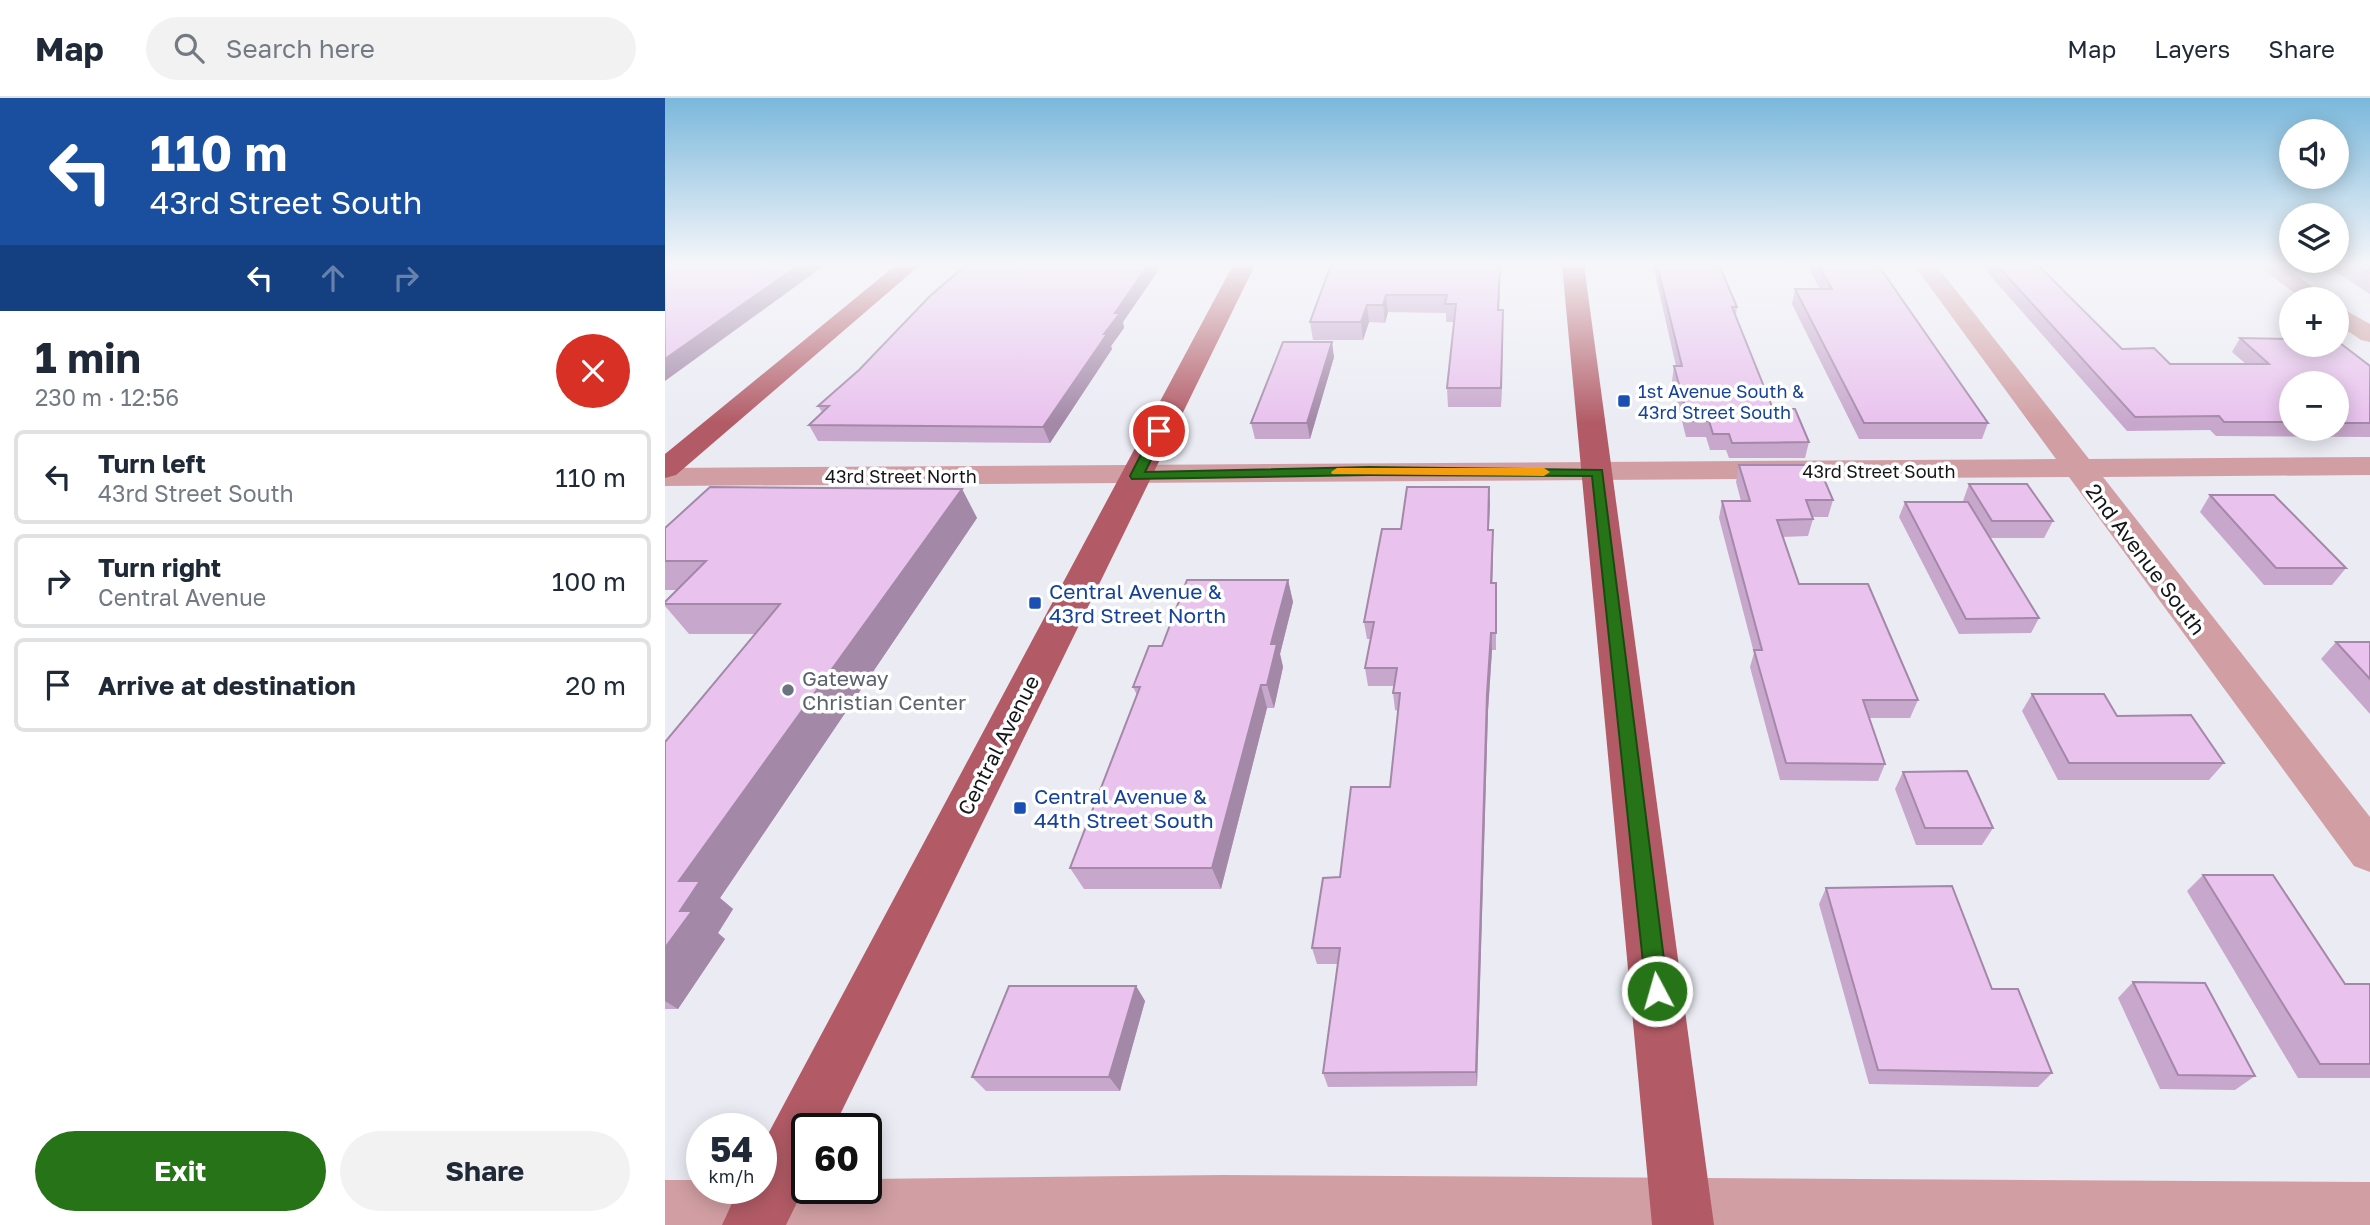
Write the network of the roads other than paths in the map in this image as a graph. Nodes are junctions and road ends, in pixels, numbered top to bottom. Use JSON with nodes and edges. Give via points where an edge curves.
{"nodes":[{"id":1,"x":846,"y":318,"type":"edge"},
{"id":2,"x":1217,"y":318,"type":"edge"},
{"id":3,"x":1579,"y":318,"type":"edge"},
{"id":4,"x":1964,"y":318,"type":"edge"},
{"id":5,"x":2349,"y":321,"type":"edge"},
{"id":6,"x":2370,"y":335,"type":"edge"},
{"id":7,"x":2370,"y":466,"type":"edge"},
{"id":8,"x":665,"y":469,"type":"edge"},
{"id":9,"x":2077,"y":469,"type":"junction"},
{"id":10,"x":1598,"y":472,"type":"junction"},
{"id":11,"x":1136,"y":476,"type":"junction"},
{"id":12,"x":665,"y":477,"type":"edge"},
{"id":13,"x":2370,"y":852,"type":"edge"},
{"id":14,"x":665,"y":1210,"type":"edge"},
{"id":15,"x":2370,"y":1213,"type":"edge"},
{"id":16,"x":1683,"y":1217,"type":"edge"},
{"id":17,"x":757,"y":1218,"type":"edge"}],
"edges":[{"from":1,"to":8,"type":"main road"},
{"from":2,"to":11,"type":"main road","name":"Central Avenue"},
{"from":3,"to":10,"type":"main road"},
{"from":4,"to":9,"type":"street","name":"2nd Avenue South"},
{"from":5,"to":6,"type":"street"},
{"from":7,"to":9,"type":"street","name":"43rd Street South"},
{"from":9,"to":10,"type":"street","name":"43rd Street South"},
{"from":9,"to":13,"type":"street","name":"2nd Avenue South"},
{"from":10,"to":11,"type":"street","name":"43rd Street South"},
{"from":10,"to":16,"type":"main road"},
{"from":11,"to":12,"type":"street","name":"43rd Street North"},
{"from":11,"to":17,"type":"main road","name":"Central Avenue"},
{"from":14,"to":17,"type":"street"},
{"from":15,"to":16,"type":"street"},
{"from":16,"to":17,"type":"street","via":[[1221,1206]]}]}
